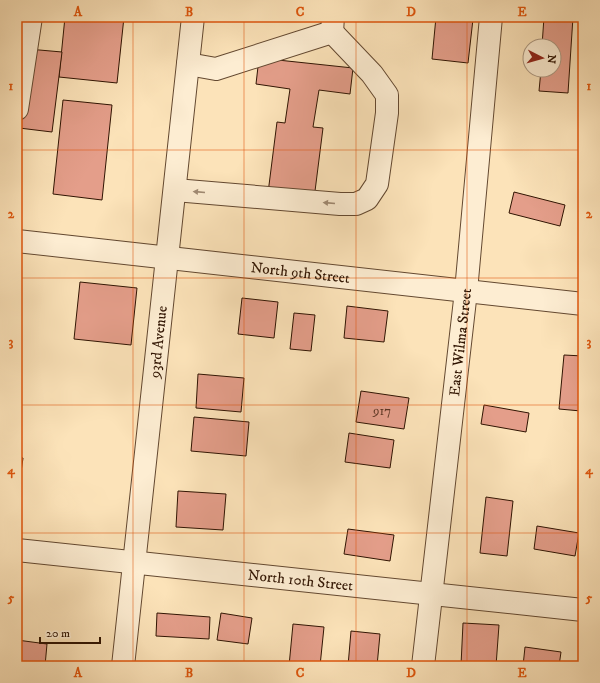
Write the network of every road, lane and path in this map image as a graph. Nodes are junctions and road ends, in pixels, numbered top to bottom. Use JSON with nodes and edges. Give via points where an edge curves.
{"nodes":[{"id":1,"x":31,"y":17,"type":"edge"},
{"id":2,"x":193,"y":17,"type":"edge"},
{"id":3,"x":491,"y":17,"type":"edge"},
{"id":4,"x":333,"y":24,"type":"edge"},
{"id":5,"x":188,"y":64,"type":"junction"},
{"id":6,"x":20,"y":68,"type":"edge"},
{"id":7,"x":18,"y":101,"type":"edge"},
{"id":8,"x":174,"y":190,"type":"junction"},
{"id":9,"x":17,"y":241,"type":"edge"},
{"id":10,"x":167,"y":258,"type":"junction"},
{"id":11,"x":466,"y":291,"type":"junction"},
{"id":12,"x":583,"y":304,"type":"edge"},
{"id":13,"x":17,"y":550,"type":"edge"},
{"id":14,"x":134,"y":563,"type":"junction"},
{"id":15,"x":431,"y":594,"type":"junction"},
{"id":16,"x":583,"y":610,"type":"edge"},
{"id":17,"x":123,"y":666,"type":"edge"},
{"id":18,"x":423,"y":666,"type":"edge"}],
"edges":[{"from":1,"to":6,"type":"street","via":[[23,39]]},
{"from":2,"to":5,"type":"street","name":"93rd Avenue"},
{"from":3,"to":11,"type":"street","name":"East Wilma Street"},
{"from":4,"to":5,"type":"street","via":[[240,62],[216,69]]},
{"from":4,"to":8,"type":"street","one_way":true,"via":[[387,95],[387,113],[377,184],[367,199],[356,204],[340,204]]},
{"from":5,"to":8,"type":"street","name":"93rd Avenue"},
{"from":6,"to":7,"type":"street"},
{"from":8,"to":10,"type":"street","name":"93rd Avenue"},
{"from":9,"to":10,"type":"street","name":"North 9th Street"},
{"from":10,"to":11,"type":"street","name":"North 9th Street"},
{"from":10,"to":14,"type":"street","name":"93rd Avenue"},
{"from":11,"to":12,"type":"street","name":"North 9th Street"},
{"from":11,"to":15,"type":"street","name":"East Wilma Street"},
{"from":13,"to":14,"type":"street","name":"North 10th Street"},
{"from":14,"to":15,"type":"street","name":"North 10th Street"},
{"from":14,"to":17,"type":"street","name":"93rd Avenue"},
{"from":15,"to":16,"type":"street","name":"North 10th Street"},
{"from":15,"to":18,"type":"street","name":"East Wilma Street"}]}
